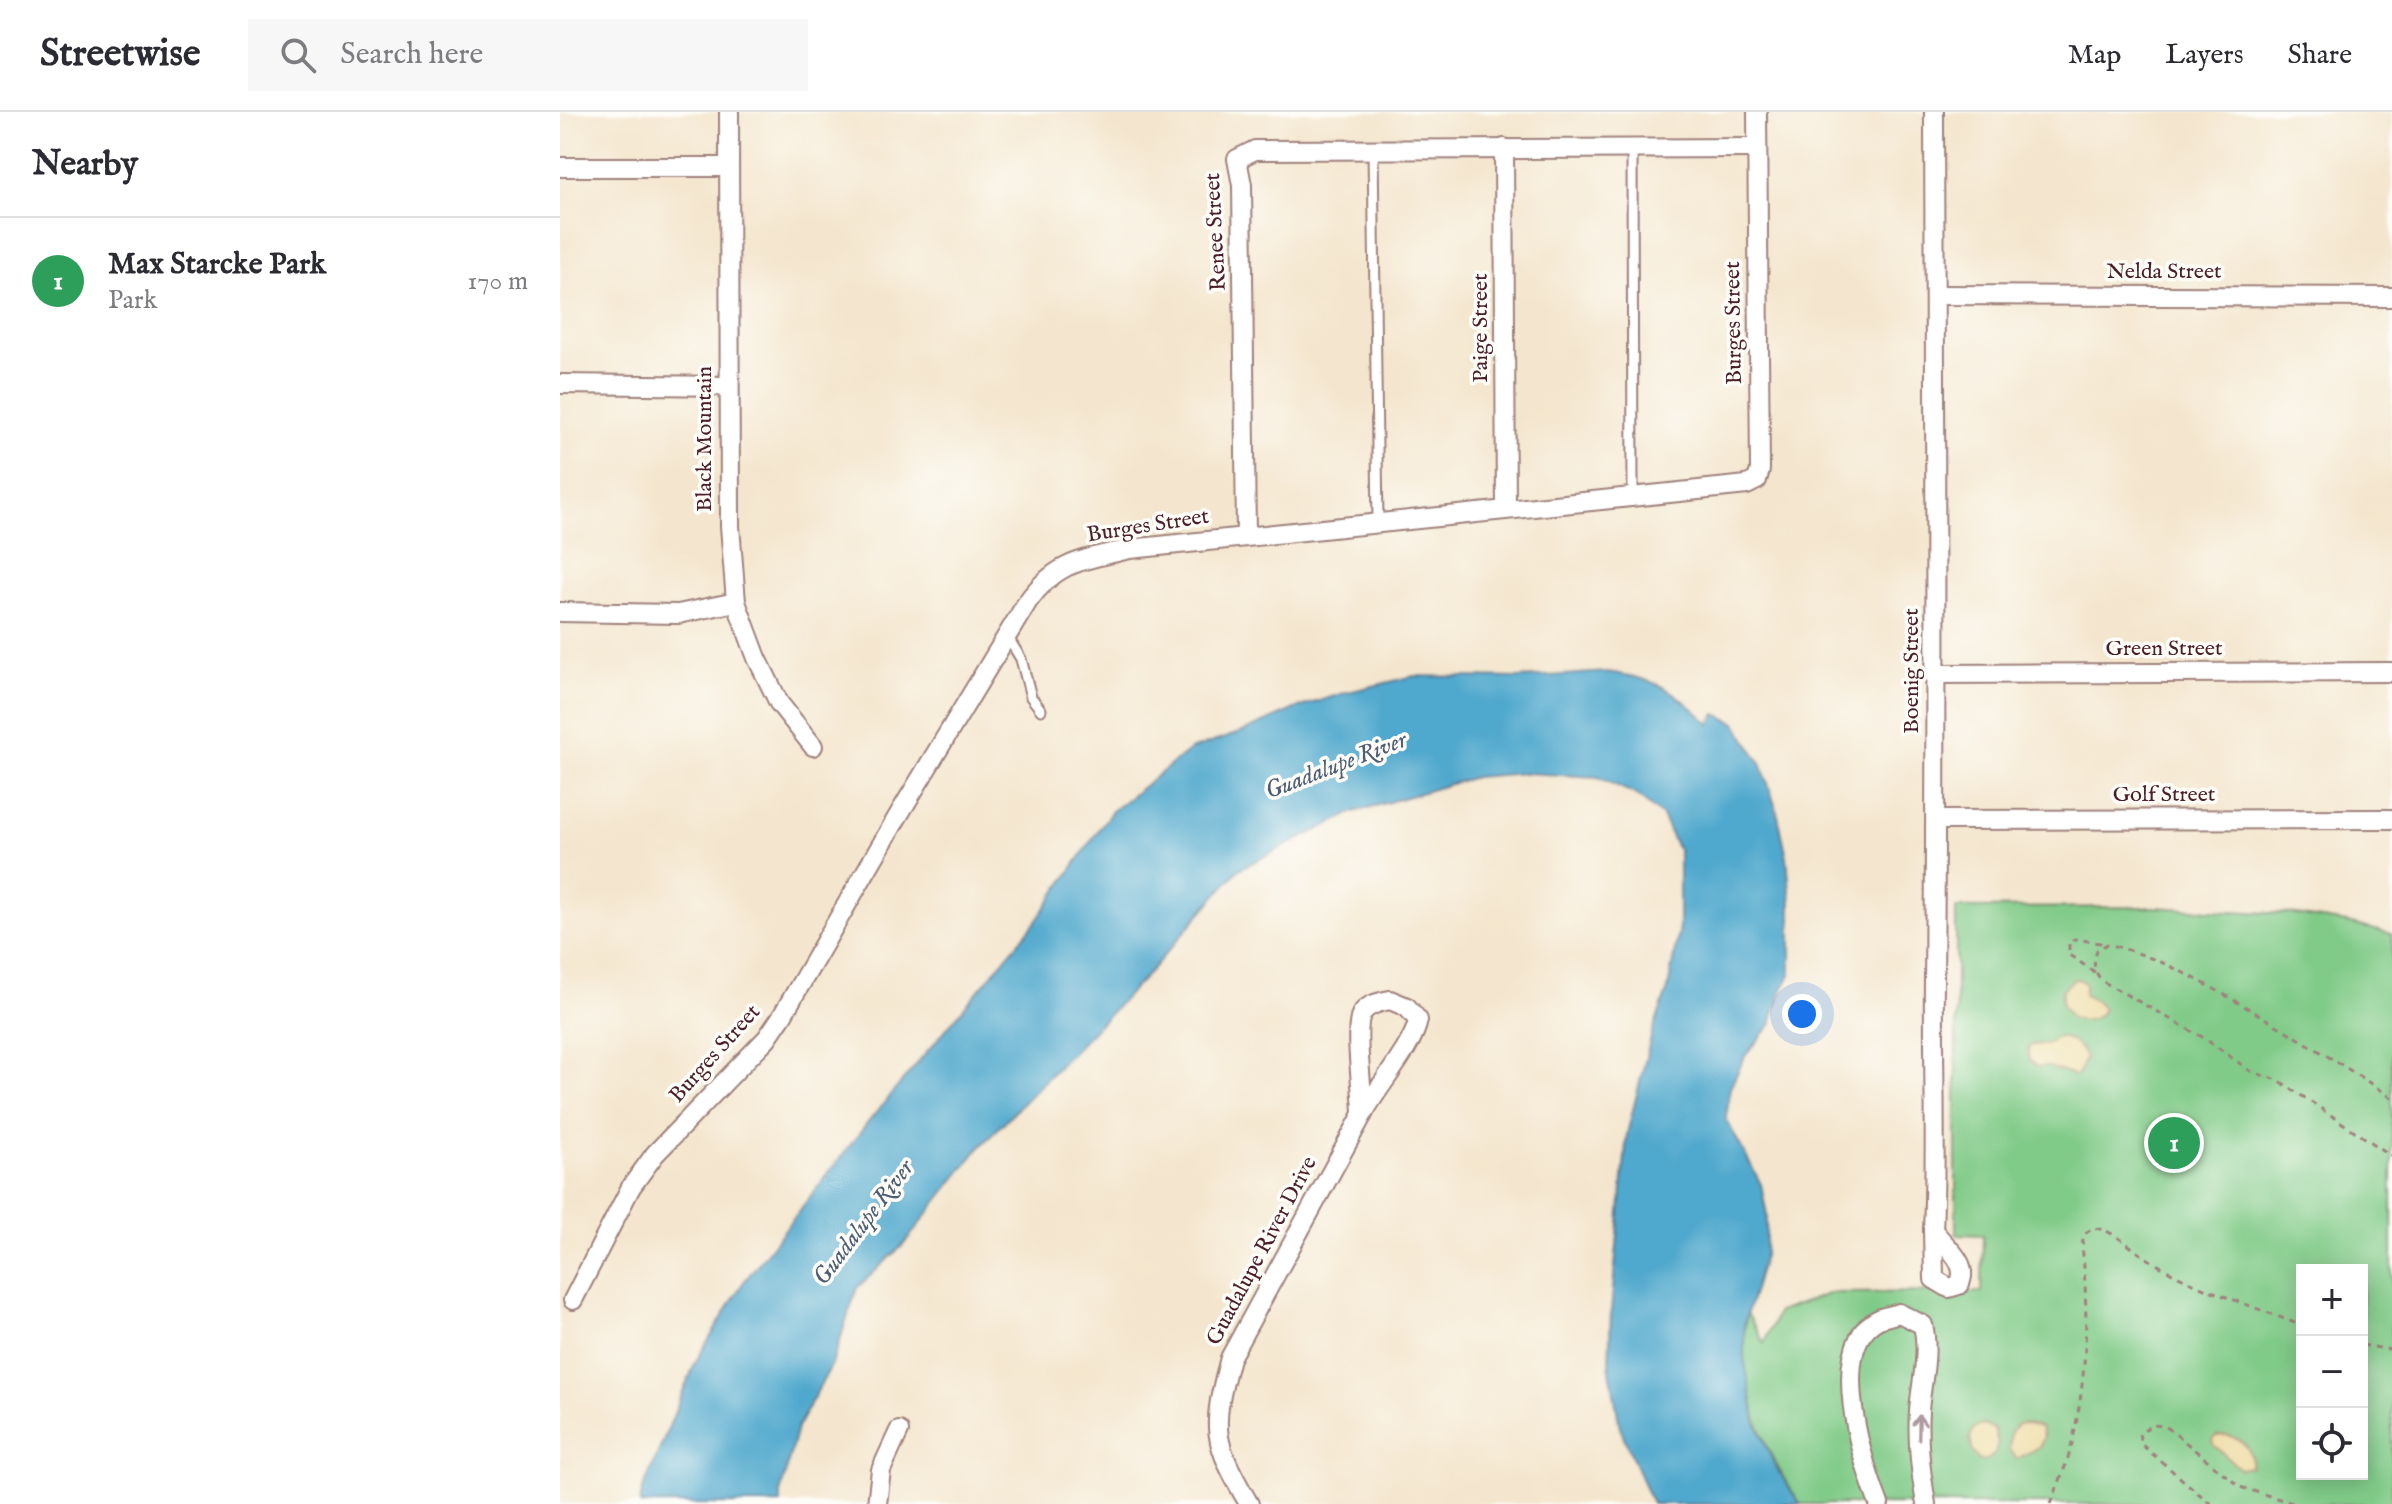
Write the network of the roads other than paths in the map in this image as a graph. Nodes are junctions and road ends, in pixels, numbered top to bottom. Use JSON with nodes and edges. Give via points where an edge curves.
{"nodes":[{"id":1,"x":729,"y":112,"type":"edge"},
{"id":2,"x":1757,"y":112,"type":"edge"},
{"id":3,"x":1934,"y":112,"type":"edge"},
{"id":4,"x":1504,"y":148,"type":"junction"},
{"id":5,"x":1632,"y":148,"type":"junction"},
{"id":6,"x":1756,"y":148,"type":"junction"},
{"id":7,"x":1373,"y":149,"type":"junction"},
{"id":8,"x":560,"y":167,"type":"edge"},
{"id":9,"x":729,"y":167,"type":"junction"},
{"id":10,"x":1936,"y":295,"type":"junction"},
{"id":11,"x":2392,"y":297,"type":"edge"},
{"id":12,"x":560,"y":384,"type":"edge"},
{"id":13,"x":729,"y":386,"type":"junction"},
{"id":14,"x":1633,"y":496,"type":"junction"},
{"id":15,"x":1506,"y":509,"type":"junction"},
{"id":16,"x":1378,"y":523,"type":"junction"},
{"id":17,"x":1246,"y":536,"type":"junction"},
{"id":18,"x":736,"y":602,"type":"junction"},
{"id":19,"x":560,"y":612,"type":"edge"},
{"id":20,"x":1007,"y":636,"type":"junction"},
{"id":21,"x":2392,"y":672,"type":"edge"},
{"id":22,"x":1936,"y":674,"type":"junction"},
{"id":23,"x":1041,"y":710,"type":"dead end"},
{"id":24,"x":813,"y":746,"type":"dead end"},
{"id":25,"x":2392,"y":819,"type":"edge"},
{"id":26,"x":1936,"y":820,"type":"junction"},
{"id":27,"x":1363,"y":1114,"type":"junction"},
{"id":28,"x":1933,"y":1230,"type":"dead end"},
{"id":29,"x":573,"y":1300,"type":"dead end"},
{"id":30,"x":899,"y":1431,"type":"dead end"},
{"id":31,"x":877,"y":1504,"type":"edge"},
{"id":32,"x":1249,"y":1504,"type":"edge"},
{"id":33,"x":1879,"y":1504,"type":"edge"},
{"id":34,"x":1926,"y":1504,"type":"edge"}],
"edges":[{"from":1,"to":9,"type":"street","name":"Black Mountain"},
{"from":2,"to":6,"type":"street","name":"Burges Street"},
{"from":3,"to":10,"type":"street","name":"Boenig Street"},
{"from":4,"to":5,"type":"street","name":"Renee Street"},
{"from":4,"to":7,"type":"street","name":"Renee Street"},
{"from":4,"to":15,"type":"street","name":"Paige Street"},
{"from":5,"to":6,"type":"street","name":"Renee Street"},
{"from":5,"to":14,"type":"lane"},
{"from":6,"to":14,"type":"street","name":"Burges Street","via":[[1757,480]]},
{"from":7,"to":16,"type":"lane"},
{"from":7,"to":17,"type":"street","name":"Renee Street","via":[[1255,150],[1237,159],[1242,185]]},
{"from":8,"to":9,"type":"street"},
{"from":9,"to":13,"type":"street","name":"Black Mountain"},
{"from":10,"to":11,"type":"street","name":"Nelda Street"},
{"from":10,"to":22,"type":"street","name":"Boenig Street"},
{"from":12,"to":13,"type":"street"},
{"from":13,"to":18,"type":"street","name":"Black Mountain"},
{"from":14,"to":15,"type":"street","name":"Burges Street"},
{"from":15,"to":16,"type":"street","name":"Burges Street"},
{"from":16,"to":17,"type":"street","name":"Burges Street"},
{"from":17,"to":20,"type":"street","name":"Burges Street","via":[[1130,549],[1066,565],[1040,585]]},
{"from":18,"to":19,"type":"street","via":[[678,614]]},
{"from":18,"to":24,"type":"street","name":"Black Mountain","via":[[779,703]]},
{"from":20,"to":23,"type":"lane"},
{"from":20,"to":29,"type":"street","name":"Burges Street","via":[[782,1016],[655,1154],[625,1198]]},
{"from":21,"to":22,"type":"street","name":"Green Street"},
{"from":22,"to":26,"type":"street","name":"Boenig Street"},
{"from":25,"to":26,"type":"street","name":"Golf Street"},
{"from":26,"to":28,"type":"street","name":"Boenig Street"},
{"from":27,"to":27,"type":"street","name":"Guadalupe River Drive","via":[[1416,1036],[1418,1020],[1407,1007],[1390,1000],[1362,1012],[1357,1031]]},
{"from":27,"to":32,"type":"street","name":"Guadalupe River Drive","via":[[1230,1358],[1218,1401],[1218,1439]]},
{"from":30,"to":31,"type":"street","via":[[881,1470]]},
{"from":34,"to":33,"type":"street","one_way":true,"via":[[1918,1453],[1927,1341],[1923,1325],[1899,1313],[1878,1319],[1862,1336],[1850,1365],[1851,1403]]}]}
